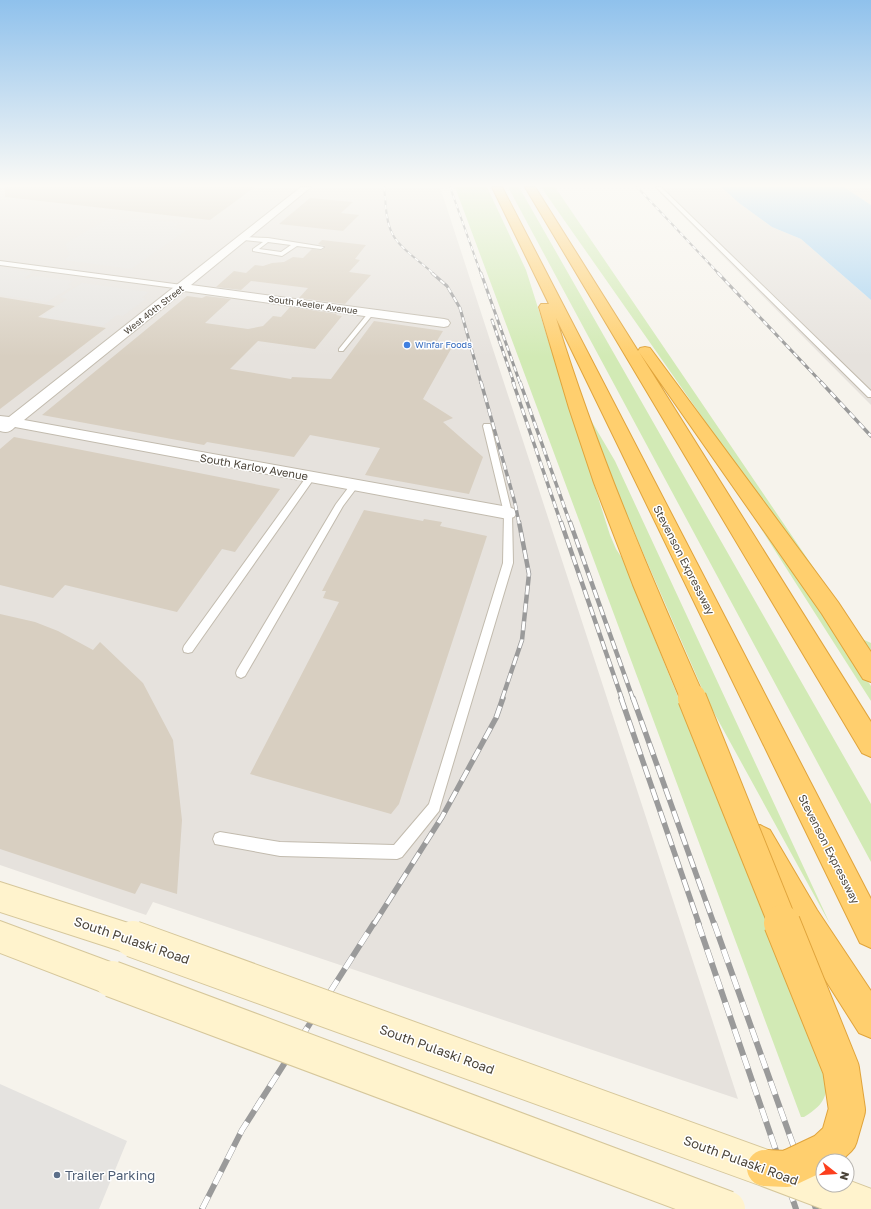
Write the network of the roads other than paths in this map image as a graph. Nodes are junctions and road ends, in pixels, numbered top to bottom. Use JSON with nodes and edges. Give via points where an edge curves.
{"nodes":[{"id":1,"x":237,"y":243,"type":"edge"},
{"id":2,"x":264,"y":243,"type":"edge"},
{"id":3,"x":292,"y":243,"type":"edge"},
{"id":4,"x":526,"y":243,"type":"edge"},
{"id":5,"x":564,"y":243,"type":"edge"},
{"id":6,"x":716,"y":243,"type":"edge"},
{"id":7,"x":296,"y":244,"type":"junction"},
{"id":8,"x":321,"y":247,"type":"dead end"},
{"id":9,"x":572,"y":257,"type":"junction"},
{"id":10,"x":0,"y":263,"type":"edge"},
{"id":11,"x":539,"y":270,"type":"junction"},
{"id":12,"x":182,"y":287,"type":"junction"},
{"id":13,"x":371,"y":313,"type":"junction"},
{"id":14,"x":444,"y":323,"type":"dead end"},
{"id":15,"x":342,"y":350,"type":"dead end"},
{"id":16,"x":871,"y":395,"type":"edge"},
{"id":17,"x":4,"y":425,"type":"edge"},
{"id":18,"x":487,"y":426,"type":"dead end"},
{"id":19,"x":310,"y":478,"type":"junction"},
{"id":20,"x":354,"y":486,"type":"junction"},
{"id":21,"x":508,"y":513,"type":"junction"},
{"id":22,"x":188,"y":649,"type":"dead end"},
{"id":23,"x":871,"y":672,"type":"edge"},
{"id":24,"x":241,"y":673,"type":"dead end"},
{"id":25,"x":692,"y":696,"type":"junction"},
{"id":26,"x":871,"y":744,"type":"edge"},
{"id":27,"x":220,"y":839,"type":"dead end"},
{"id":28,"x":0,"y":897,"type":"edge"},
{"id":29,"x":871,"y":932,"type":"edge"},
{"id":30,"x":0,"y":937,"type":"edge"},
{"id":31,"x":871,"y":1021,"type":"edge"},
{"id":32,"x":765,"y":1168,"type":"junction"},
{"id":33,"x":871,"y":1208,"type":"edge"},
{"id":34,"x":727,"y":1209,"type":"edge"}],
"edges":[{"from":1,"to":12,"type":"street","name":"West 40th Street"},
{"from":2,"to":7,"type":"lane","via":[[255,250],[282,254]]},
{"from":3,"to":7,"type":"lane"},
{"from":4,"to":11,"type":"highway","name":"Stevenson Expressway"},
{"from":5,"to":9,"type":"highway"},
{"from":6,"to":16,"type":"lane"},
{"from":7,"to":8,"type":"lane"},
{"from":9,"to":23,"type":"highway","via":[[603,289],[830,608]]},
{"from":9,"to":26,"type":"highway"},
{"from":10,"to":12,"type":"lane"},
{"from":11,"to":25,"type":"highway","via":[[546,306],[566,377],[612,508]]},
{"from":11,"to":29,"type":"highway","name":"Stevenson Expressway"},
{"from":12,"to":13,"type":"street","name":"South Keeler Avenue"},
{"from":12,"to":17,"type":"street","name":"West 40th Street"},
{"from":13,"to":14,"type":"street","name":"South Keeler Avenue"},
{"from":13,"to":15,"type":"lane"},
{"from":17,"to":19,"type":"street","name":"South Karlov Avenue"},
{"from":18,"to":21,"type":"lane"},
{"from":19,"to":20,"type":"street","name":"South Karlov Avenue"},
{"from":19,"to":22,"type":"lane"},
{"from":20,"to":21,"type":"street","name":"South Karlov Avenue"},
{"from":20,"to":24,"type":"lane","via":[[340,504]]},
{"from":21,"to":27,"type":"lane","via":[[508,563],[434,806],[397,852],[280,849]]},
{"from":25,"to":31,"type":"highway","bridge":true,"via":[[735,795],[806,921]]},
{"from":25,"to":32,"type":"highway","bridge":true,"via":[[841,1069],[847,1110],[839,1138],[824,1151],[788,1169]]},
{"from":28,"to":32,"type":"main road","name":"South Pulaski Road","bridge":true,"via":[[133,939]]},
{"from":30,"to":34,"type":"main road","bridge":true},
{"from":32,"to":33,"type":"main road","name":"South Pulaski Road","bridge":true}]}
